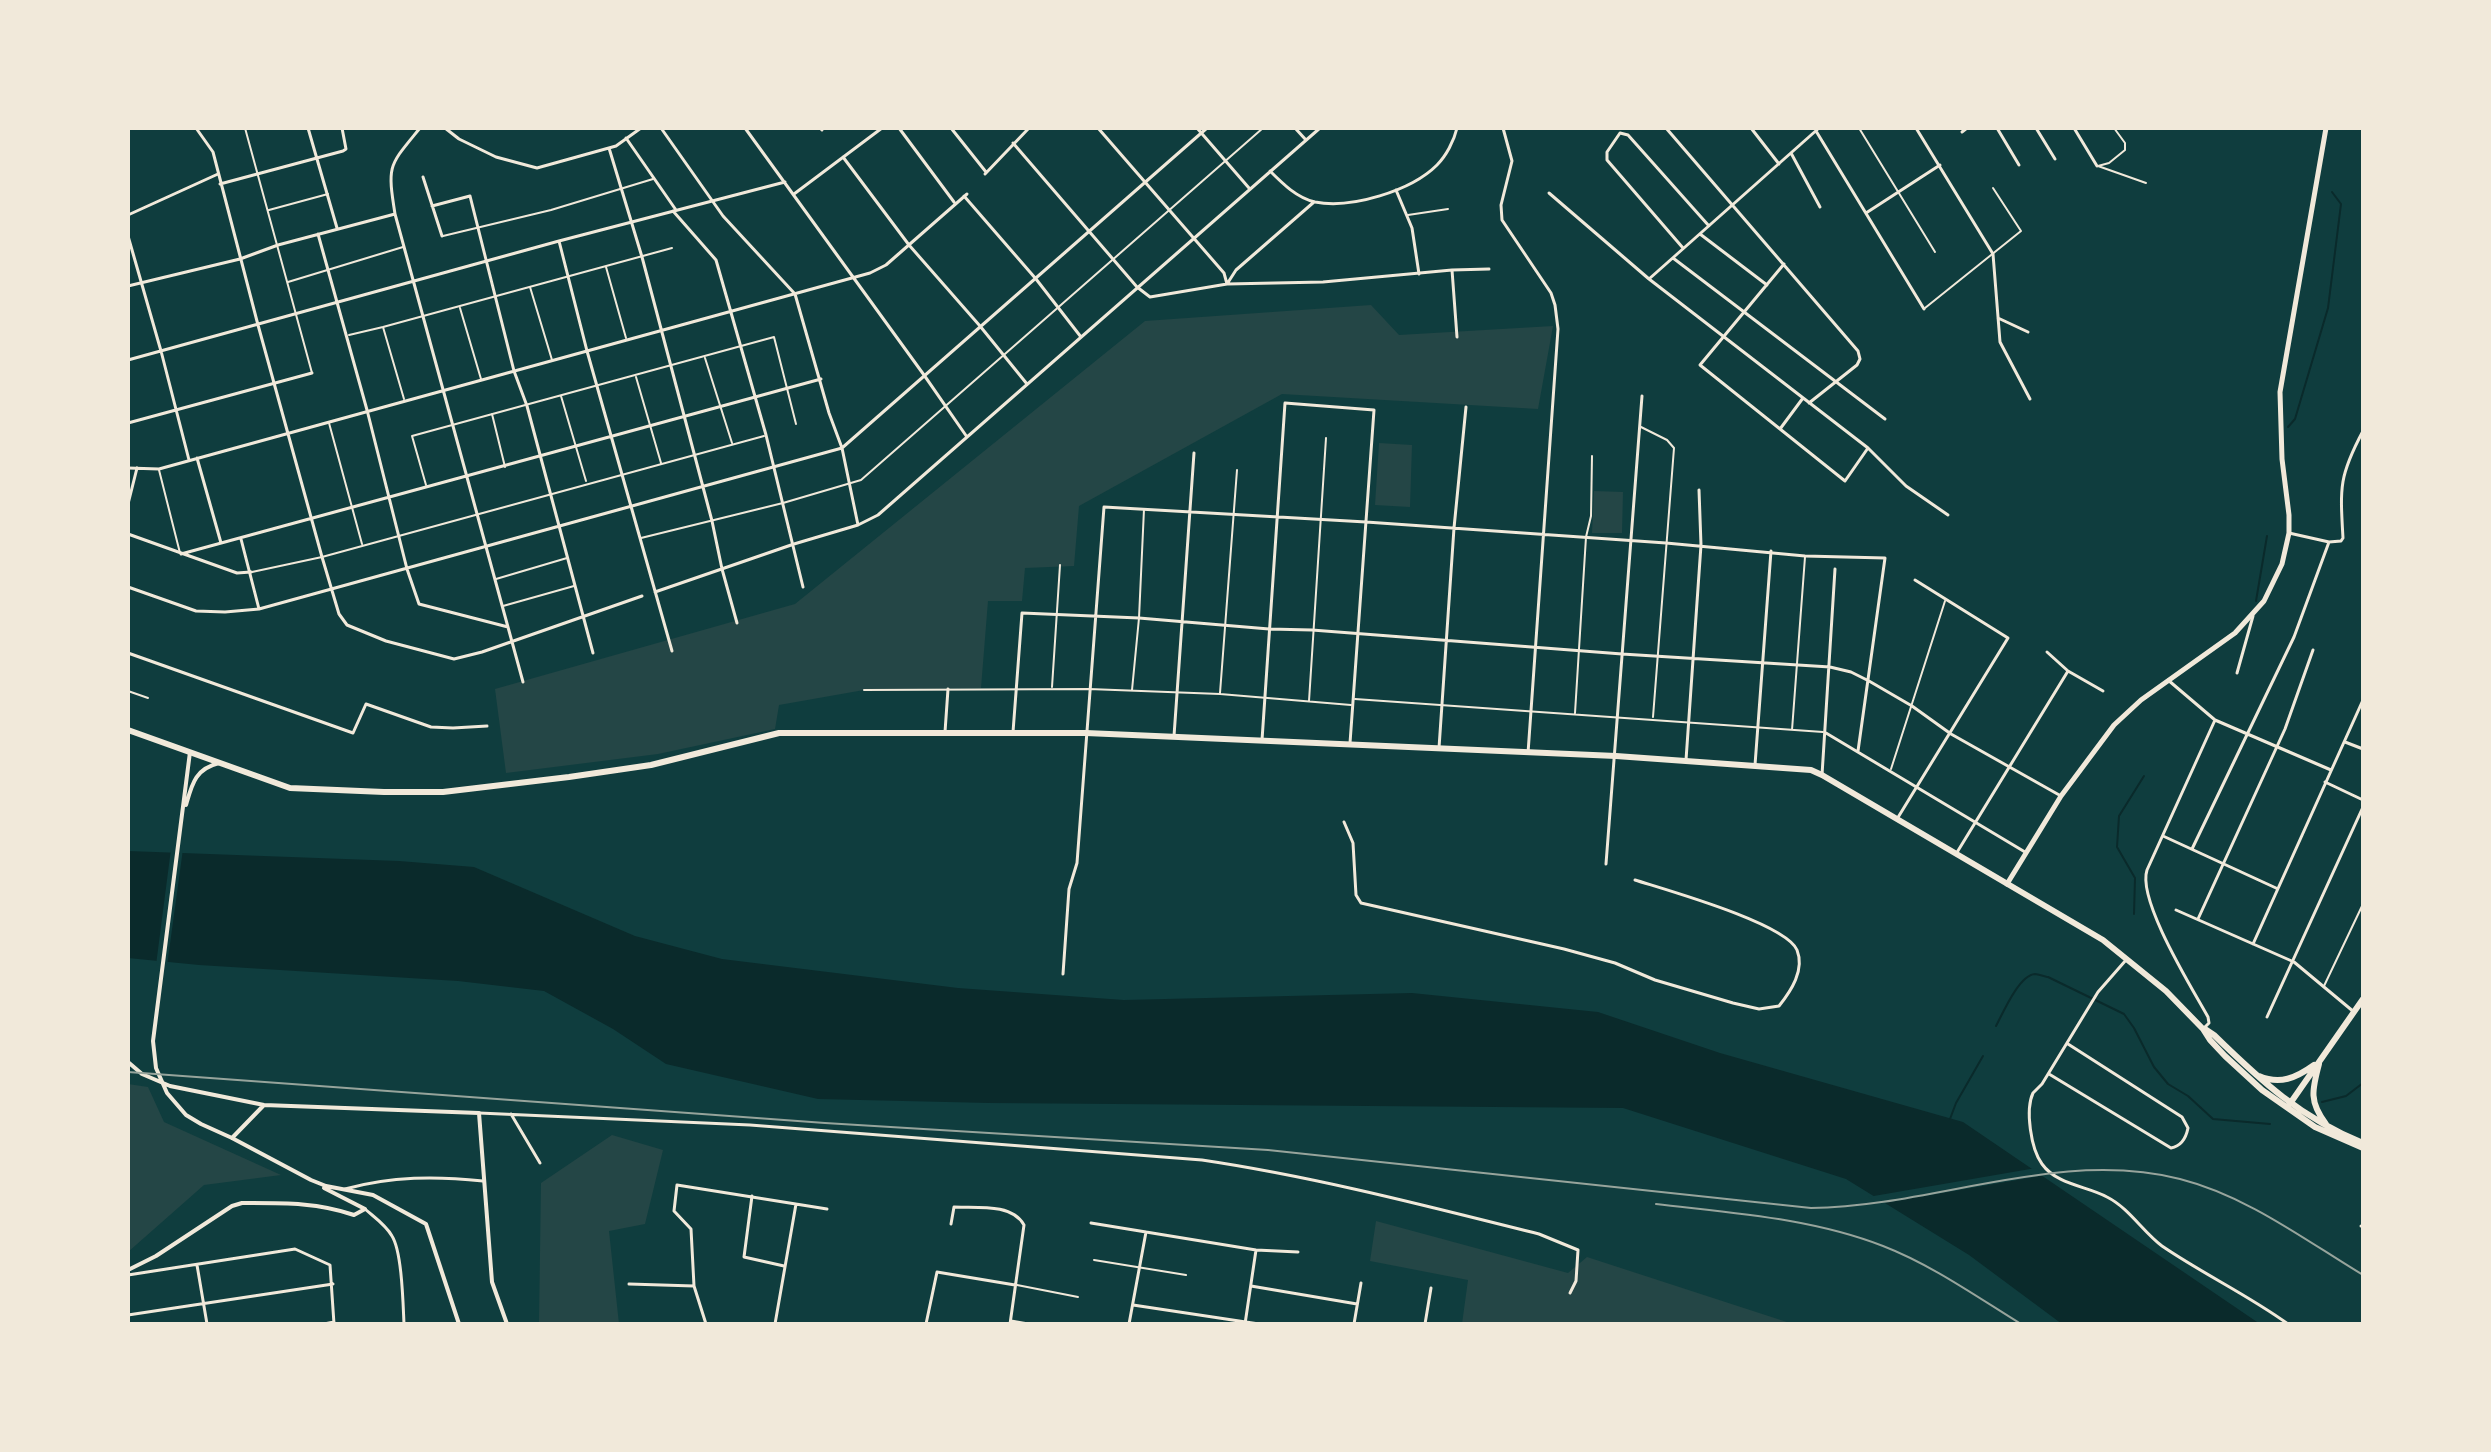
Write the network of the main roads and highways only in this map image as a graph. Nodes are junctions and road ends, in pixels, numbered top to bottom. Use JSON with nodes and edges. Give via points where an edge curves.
{"nodes":[{"id":1,"x":2326,"y":128,"type":"edge"},
{"id":2,"x":128,"y":730,"type":"edge"},
{"id":3,"x":2007,"y":884,"type":"junction"},
{"id":4,"x":2363,"y":999,"type":"edge"},
{"id":5,"x":2203,"y":1029,"type":"junction"},
{"id":6,"x":2321,"y":1060,"type":"junction"},
{"id":7,"x":2254,"y":1074,"type":"junction"},
{"id":8,"x":2289,"y":1106,"type":"junction"},
{"id":9,"x":2329,"y":1127,"type":"junction"},
{"id":10,"x":2363,"y":1145,"type":"edge"}],
"edges":[{"from":1,"to":3,"type":"main road","via":[[2280,392],[2289,533],[2274,584],[2235,633],[2114,725],[2061,796]]},
{"from":2,"to":3,"type":"main road","via":[[308,790],[443,792],[651,765],[779,733],[1174,736],[1796,768],[1822,775]]},
{"from":3,"to":5,"type":"main road","via":[[2128,957]]},
{"from":4,"to":6,"type":"main road"},
{"from":5,"to":7,"type":"main road"},
{"from":5,"to":8,"type":"main road","via":[[2240,1071]]},
{"from":6,"to":7,"type":"main road","via":[[2281,1081]]},
{"from":6,"to":8,"type":"main road"},
{"from":6,"to":9,"type":"main road","via":[[2313,1093],[2318,1114]]},
{"from":7,"to":8,"type":"main road"},
{"from":8,"to":9,"type":"main road"},
{"from":8,"to":10,"type":"main road","via":[[2315,1127]]},
{"from":9,"to":10,"type":"main road"}]}
